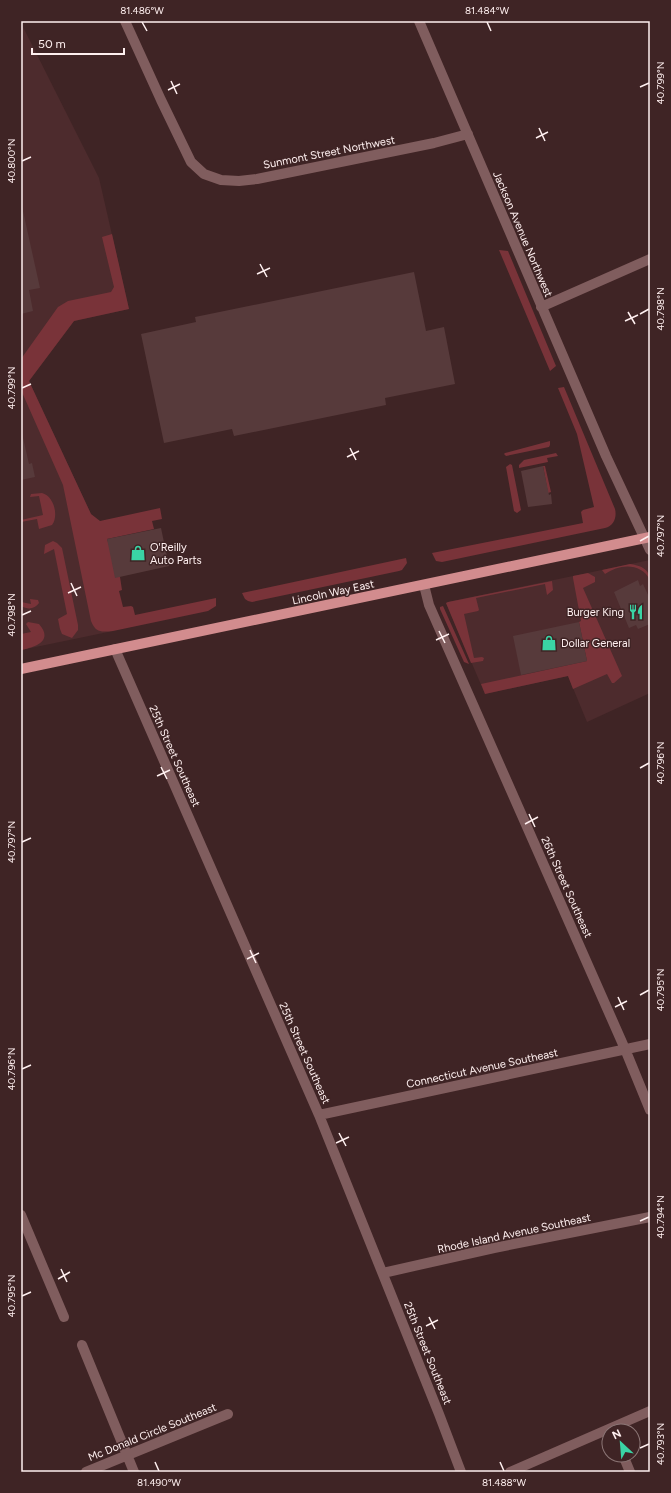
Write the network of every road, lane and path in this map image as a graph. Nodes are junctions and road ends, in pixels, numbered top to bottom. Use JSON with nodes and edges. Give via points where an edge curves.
{"nodes":[{"id":1,"x":125,"y":21,"type":"edge"},
{"id":2,"x":419,"y":21,"type":"edge"},
{"id":3,"x":468,"y":134,"type":"junction"},
{"id":4,"x":650,"y":259,"type":"edge"},
{"id":5,"x":541,"y":307,"type":"junction"},
{"id":6,"x":647,"y":538,"type":"edge"},
{"id":7,"x":650,"y":550,"type":"edge"},
{"id":8,"x":424,"y":586,"type":"junction"},
{"id":9,"x":115,"y":649,"type":"junction"},
{"id":10,"x":21,"y":669,"type":"edge"},
{"id":11,"x":650,"y":1044,"type":"edge"},
{"id":12,"x":625,"y":1049,"type":"junction"},
{"id":13,"x":650,"y":1110,"type":"edge"},
{"id":14,"x":319,"y":1115,"type":"junction"},
{"id":15,"x":21,"y":1215,"type":"edge"},
{"id":16,"x":650,"y":1216,"type":"edge"},
{"id":17,"x":383,"y":1273,"type":"junction"},
{"id":18,"x":64,"y":1317,"type":"dead end"},
{"id":19,"x":82,"y":1345,"type":"dead end"},
{"id":20,"x":650,"y":1411,"type":"edge"},
{"id":21,"x":228,"y":1414,"type":"dead end"},
{"id":22,"x":625,"y":1423,"type":"edge"},
{"id":23,"x":601,"y":1434,"type":"edge"},
{"id":24,"x":127,"y":1455,"type":"junction"},
{"id":25,"x":86,"y":1472,"type":"edge"},
{"id":26,"x":134,"y":1472,"type":"edge"},
{"id":27,"x":461,"y":1472,"type":"edge"},
{"id":28,"x":510,"y":1472,"type":"edge"}],
"edges":[{"from":1,"to":3,"type":"street","name":"Sunmont Street Northwest","via":[[191,162],[204,174],[221,180],[257,179]]},
{"from":2,"to":3,"type":"street","name":"Jackson Avenue Northwest"},
{"from":3,"to":5,"type":"street","name":"Jackson Avenue Northwest"},
{"from":4,"to":5,"type":"street"},
{"from":5,"to":6,"type":"street","name":"Jackson Avenue Northwest","via":[[606,456]]},
{"from":6,"to":7,"type":"street","name":"Jackson Avenue Northwest"},
{"from":6,"to":8,"type":"main road","name":"Lincoln Way East"},
{"from":8,"to":9,"type":"main road","name":"Lincoln Way East"},
{"from":8,"to":12,"type":"street","name":"26th Street Southeast","via":[[432,612]]},
{"from":9,"to":10,"type":"main road","name":"Lincoln Way East"},
{"from":9,"to":14,"type":"street","name":"25th Street Southeast"},
{"from":11,"to":12,"type":"street","name":"Connecticut Avenue Southeast"},
{"from":12,"to":13,"type":"street","name":"26th Street Southeast"},
{"from":12,"to":14,"type":"street","name":"Connecticut Avenue Southeast"},
{"from":14,"to":17,"type":"street","name":"25th Street Southeast"},
{"from":15,"to":18,"type":"street"},
{"from":16,"to":17,"type":"street","name":"Rhode Island Avenue Southeast"},
{"from":17,"to":27,"type":"street","name":"25th Street Southeast"},
{"from":19,"to":24,"type":"street"},
{"from":20,"to":22,"type":"street"},
{"from":21,"to":24,"type":"street","name":"Mc Donald Circle Southeast"},
{"from":23,"to":28,"type":"street"},
{"from":24,"to":25,"type":"street","name":"Mc Donald Circle Southeast"},
{"from":24,"to":26,"type":"street"}]}
